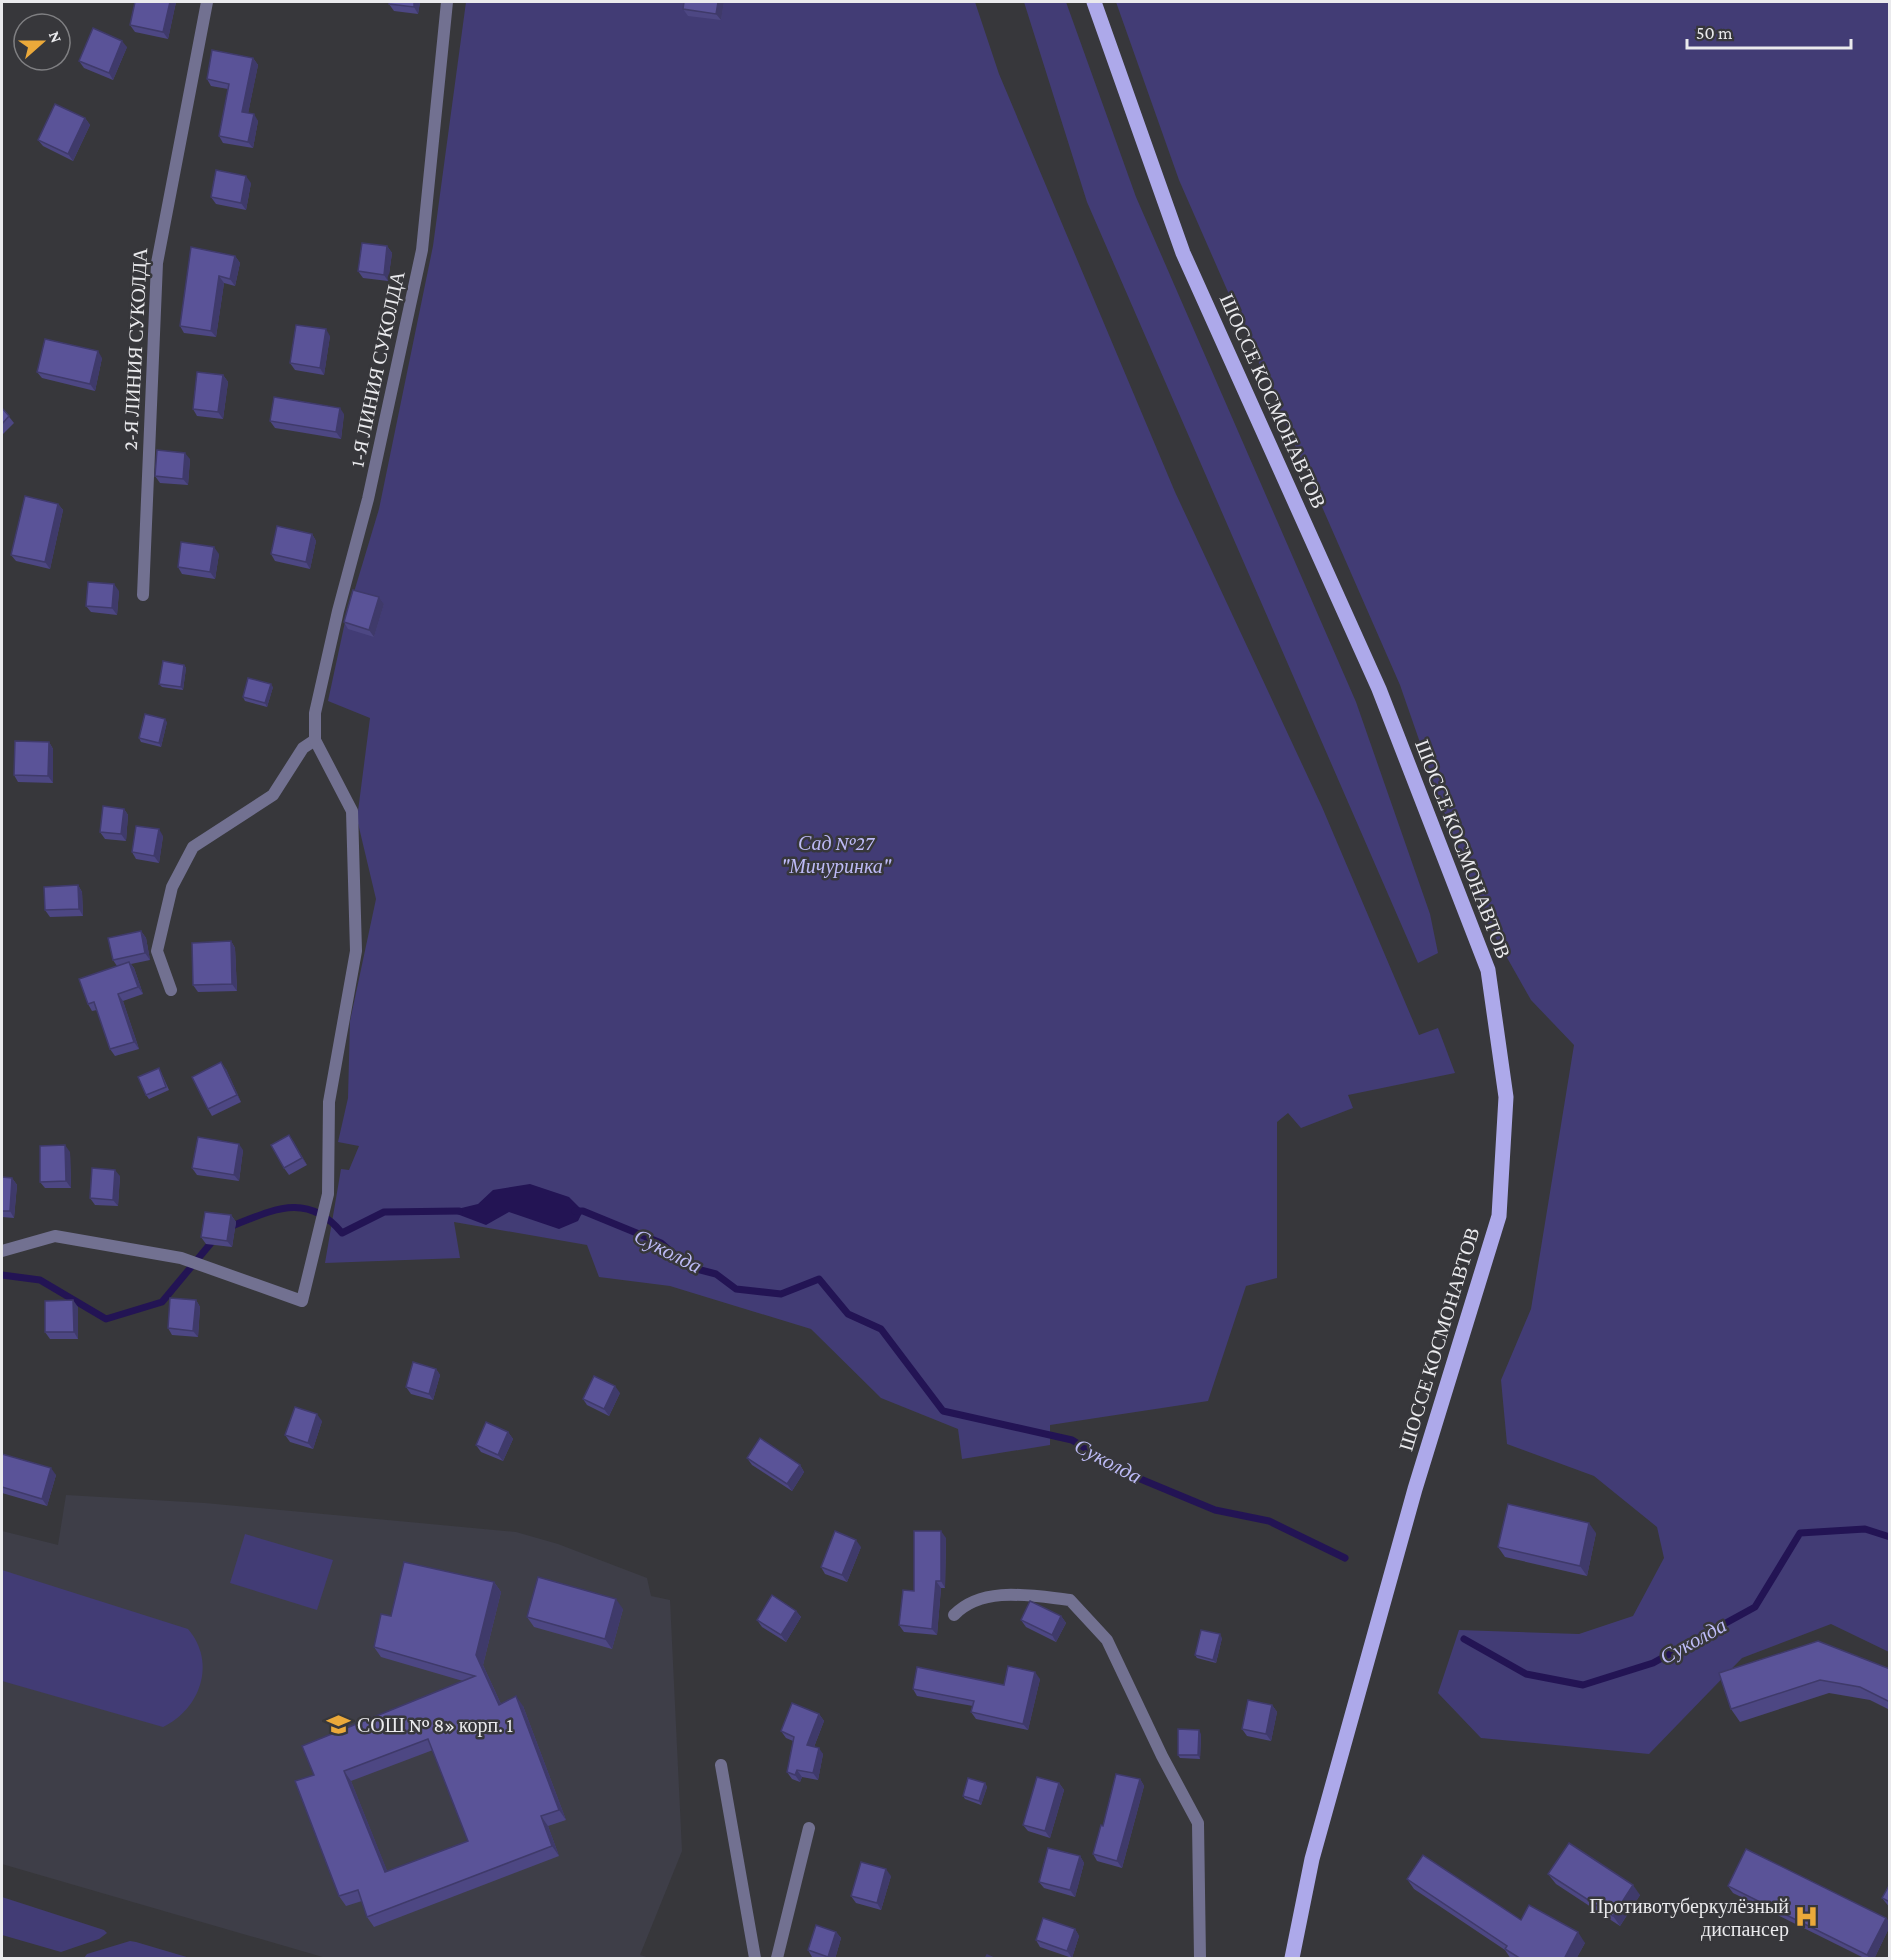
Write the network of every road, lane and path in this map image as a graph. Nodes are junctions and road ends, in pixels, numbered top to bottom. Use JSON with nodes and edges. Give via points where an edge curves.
{"nodes":[{"id":1,"x":207,"y":2,"type":"edge"},
{"id":2,"x":447,"y":2,"type":"edge"},
{"id":3,"x":1094,"y":2,"type":"edge"},
{"id":4,"x":143,"y":595,"type":"dead end"},
{"id":5,"x":315,"y":740,"type":"junction"},
{"id":6,"x":171,"y":990,"type":"dead end"},
{"id":7,"x":2,"y":1251,"type":"edge"},
{"id":8,"x":954,"y":1615,"type":"dead end"},
{"id":9,"x":721,"y":1765,"type":"dead end"},
{"id":10,"x":809,"y":1828,"type":"dead end"},
{"id":11,"x":755,"y":1959,"type":"edge"},
{"id":12,"x":777,"y":1959,"type":"edge"},
{"id":13,"x":1200,"y":1959,"type":"edge"},
{"id":14,"x":1292,"y":1959,"type":"edge"}],
"edges":[{"from":1,"to":4,"type":"street","name":"2-Я ЛИНИЯ СУКОЛДА","via":[[156,262]]},
{"from":2,"to":5,"type":"street","name":"1-Я ЛИНИЯ СУКОЛДА","via":[[422,250],[374,476],[315,713]]},
{"from":3,"to":14,"type":"main road","name":"ШОССЕ КОСМОНАВТОВ","via":[[1184,253],[1379,689],[1484,959],[1506,1097],[1499,1216],[1415,1489],[1312,1859]]},
{"from":5,"to":6,"type":"street","via":[[303,748],[273,795],[192,847],[172,887],[158,951]]},
{"from":5,"to":7,"type":"street","name":"1-Я ЛИНИЯ СУКОЛДА","via":[[352,810],[356,951],[328,1102],[328,1194],[302,1301],[181,1258],[55,1236]]},
{"from":8,"to":13,"type":"street","via":[[965,1604],[1009,1594],[1070,1600],[1107,1640],[1198,1823]]},
{"from":9,"to":11,"type":"street"},
{"from":10,"to":12,"type":"street"}]}
